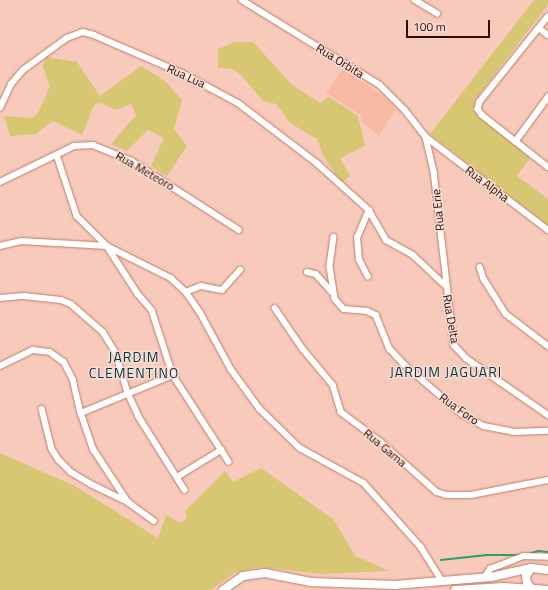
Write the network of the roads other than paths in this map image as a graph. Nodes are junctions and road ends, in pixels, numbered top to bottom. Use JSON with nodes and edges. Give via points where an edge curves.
{"nodes":[{"id":1,"x":242,"y":0,"type":"edge"},
{"id":2,"x":415,"y":0,"type":"edge"},
{"id":3,"x":437,"y":13,"type":"dead end"},
{"id":4,"x":548,"y":16,"type":"edge"},
{"id":5,"x":539,"y":28,"type":"junction"},
{"id":6,"x":548,"y":36,"type":"edge"},
{"id":7,"x":548,"y":97,"type":"edge"},
{"id":8,"x":1,"y":104,"type":"edge"},
{"id":9,"x":426,"y":137,"type":"junction"},
{"id":10,"x":515,"y":142,"type":"junction"},
{"id":11,"x":57,"y":155,"type":"junction"},
{"id":12,"x":548,"y":167,"type":"edge"},
{"id":13,"x":0,"y":182,"type":"edge"},
{"id":14,"x":369,"y":210,"type":"junction"},
{"id":15,"x":239,"y":230,"type":"dead end"},
{"id":16,"x":548,"y":230,"type":"edge"},
{"id":17,"x":334,"y":236,"type":"dead end"},
{"id":18,"x":0,"y":246,"type":"edge"},
{"id":19,"x":107,"y":246,"type":"junction"},
{"id":20,"x":480,"y":267,"type":"dead end"},
{"id":21,"x":240,"y":270,"type":"dead end"},
{"id":22,"x":307,"y":272,"type":"dead end"},
{"id":23,"x":368,"y":277,"type":"dead end"},
{"id":24,"x":445,"y":285,"type":"junction"},
{"id":25,"x":186,"y":292,"type":"junction"},
{"id":26,"x":333,"y":293,"type":"junction"},
{"id":27,"x":0,"y":298,"type":"edge"},
{"id":28,"x":275,"y":308,"type":"dead end"},
{"id":29,"x":548,"y":346,"type":"edge"},
{"id":30,"x":0,"y":366,"type":"edge"},
{"id":31,"x":174,"y":374,"type":"junction"},
{"id":32,"x":128,"y":393,"type":"junction"},
{"id":33,"x":42,"y":409,"type":"dead end"},
{"id":34,"x":81,"y":413,"type":"junction"},
{"id":35,"x":548,"y":415,"type":"edge"},
{"id":36,"x":548,"y":431,"type":"edge"},
{"id":37,"x":221,"y":450,"type":"junction"},
{"id":38,"x":229,"y":462,"type":"dead end"},
{"id":39,"x":176,"y":477,"type":"junction"},
{"id":40,"x":548,"y":480,"type":"edge"},
{"id":41,"x":185,"y":490,"type":"dead end"},
{"id":42,"x":128,"y":502,"type":"junction"},
{"id":43,"x":154,"y":521,"type":"dead end"},
{"id":44,"x":548,"y":557,"type":"edge"},
{"id":45,"x":531,"y":568,"type":"junction"},
{"id":46,"x":548,"y":570,"type":"edge"},
{"id":47,"x":484,"y":578,"type":"junction"},
{"id":48,"x":441,"y":579,"type":"junction"},
{"id":49,"x":395,"y":588,"type":"edge"},
{"id":50,"x":531,"y":588,"type":"junction"},
{"id":51,"x":225,"y":589,"type":"edge"},
{"id":52,"x":455,"y":590,"type":"edge"},
{"id":53,"x":548,"y":590,"type":"edge"}],
"edges":[{"from":1,"to":9,"type":"street","name":"Rua Orbita","via":[[380,85]]},
{"from":2,"to":3,"type":"street"},
{"from":4,"to":5,"type":"street"},
{"from":5,"to":6,"type":"street"},
{"from":5,"to":10,"type":"street","via":[[479,106],[482,115]]},
{"from":7,"to":10,"type":"street"},
{"from":8,"to":14,"type":"street","name":"Rua Lua","via":[[10,84],[23,70],[67,38],[76,33],[88,33],[182,73],[238,103],[302,151]]},
{"from":9,"to":16,"type":"street","name":"Rua Alpha"},
{"from":9,"to":24,"type":"street","name":"Rua Erie","via":[[434,171]]},
{"from":10,"to":12,"type":"street"},
{"from":11,"to":13,"type":"street","name":"Rua Meteoro"},
{"from":11,"to":15,"type":"street","name":"Rua Meteoro","via":[[80,145],[93,145],[116,153],[154,174]]},
{"from":11,"to":19,"type":"street","via":[[77,216]]},
{"from":14,"to":23,"type":"street","via":[[357,238],[362,268]]},
{"from":14,"to":24,"type":"street","name":"Rua Delta","via":[[382,236],[413,255]]},
{"from":17,"to":26,"type":"street","name":"Rua Foro","via":[[330,267]]},
{"from":18,"to":19,"type":"street","via":[[21,241]]},
{"from":19,"to":25,"type":"street","via":[[171,278]]},
{"from":19,"to":31,"type":"street","via":[[152,310]]},
{"from":20,"to":29,"type":"street","via":[[506,314]]},
{"from":21,"to":25,"type":"street","via":[[222,290],[201,286]]},
{"from":22,"to":26,"type":"street","via":[[318,275]]},
{"from":24,"to":35,"type":"street","name":"Rua Delta","via":[[452,336],[458,351]]},
{"from":25,"to":48,"type":"street","via":[[231,369],[260,409],[300,448],[364,483],[421,546]]},
{"from":26,"to":36,"type":"street","name":"Rua Foro","via":[[344,309],[367,311],[376,315],[390,349],[396,356],[462,414],[493,430]]},
{"from":27,"to":32,"type":"street","via":[[41,297],[71,304],[108,339],[116,353]]},
{"from":28,"to":40,"type":"street","name":"Rua Gama","via":[[302,349],[332,384],[341,412],[381,442],[437,492],[471,496]]},
{"from":30,"to":34,"type":"street","via":[[33,350],[53,354],[69,369]]},
{"from":31,"to":32,"type":"street"},
{"from":31,"to":37,"type":"street"},
{"from":32,"to":34,"type":"street"},
{"from":32,"to":39,"type":"street","via":[[139,417]]},
{"from":33,"to":42,"type":"street","via":[[52,449],[59,460],[84,480]]},
{"from":34,"to":42,"type":"street","via":[[94,450]]},
{"from":37,"to":38,"type":"street"},
{"from":37,"to":39,"type":"street"},
{"from":39,"to":41,"type":"street"},
{"from":42,"to":43,"type":"street"},
{"from":44,"to":47,"type":"street","via":[[524,556],[490,570]]},
{"from":45,"to":46,"type":"main road"},
{"from":45,"to":47,"type":"main road"},
{"from":45,"to":50,"type":"main road","via":[[526,576]]},
{"from":47,"to":48,"type":"main road"},
{"from":48,"to":49,"type":"main road"},
{"from":49,"to":51,"type":"main road","via":[[311,582],[265,573],[243,576]]},
{"from":50,"to":52,"type":"main road","via":[[504,586]]},
{"from":50,"to":53,"type":"main road"}]}
